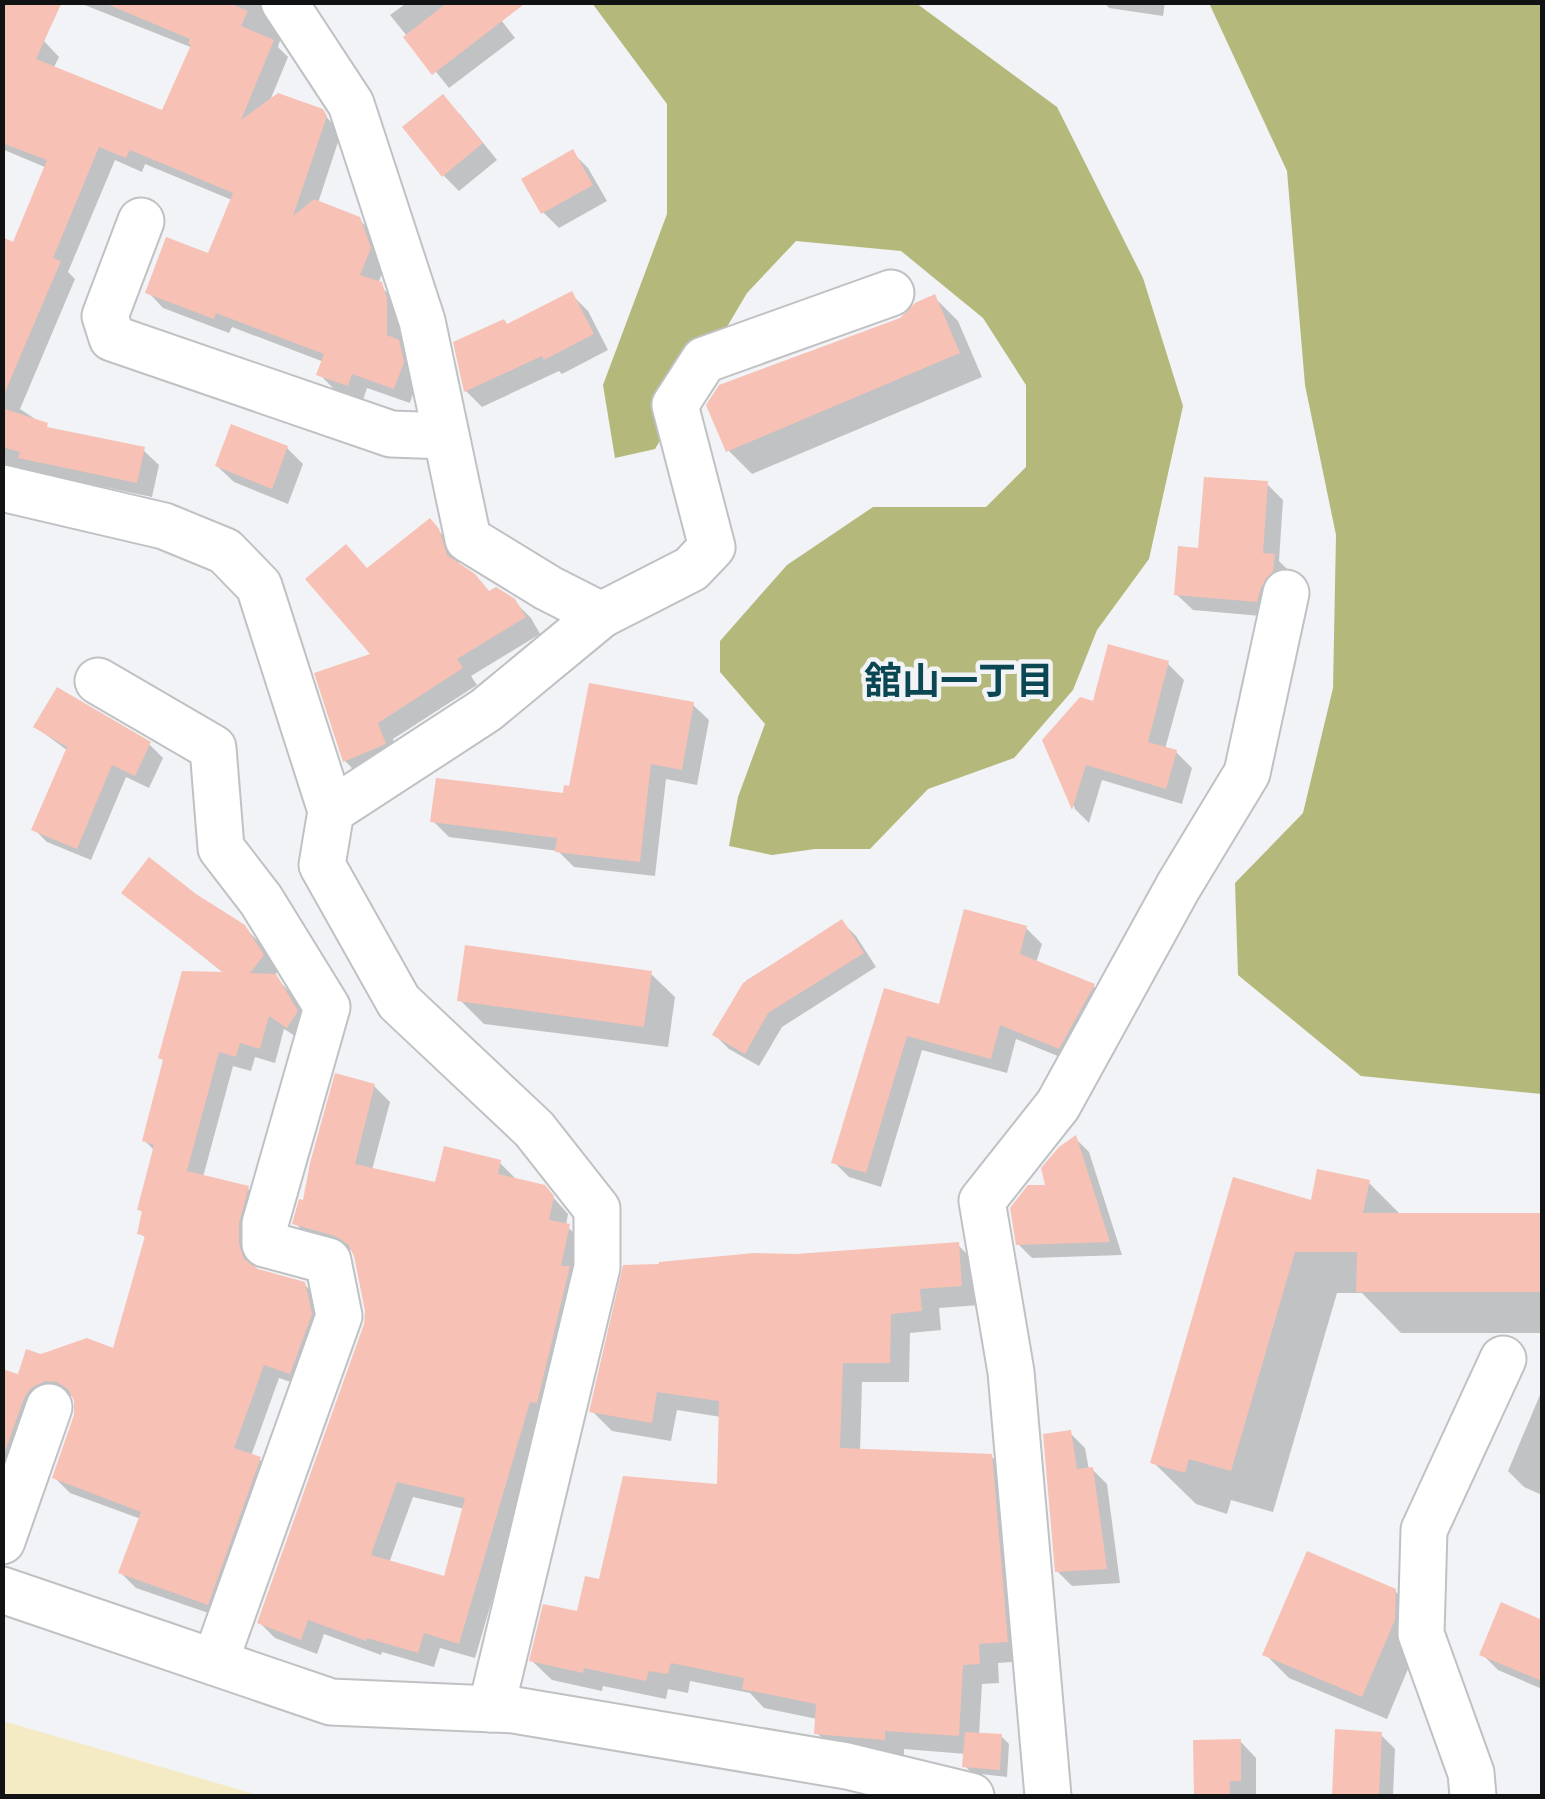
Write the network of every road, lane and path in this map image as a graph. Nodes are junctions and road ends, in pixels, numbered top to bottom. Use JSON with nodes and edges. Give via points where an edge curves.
{"nodes":[{"id":1,"x":284,"y":2,"type":"edge"},
{"id":2,"x":141,"y":221,"type":"dead end"},
{"id":3,"x":891,"y":293,"type":"dead end"},
{"id":4,"x":446,"y":436,"type":"junction"},
{"id":5,"x":2,"y":488,"type":"edge"},
{"id":6,"x":1286,"y":593,"type":"dead end"},
{"id":7,"x":601,"y":615,"type":"junction"},
{"id":8,"x":98,"y":681,"type":"dead end"},
{"id":9,"x":331,"y":811,"type":"junction"},
{"id":10,"x":1504,"y":1359,"type":"dead end"},
{"id":11,"x":49,"y":1407,"type":"dead end"},
{"id":12,"x":2,"y":1541,"type":"edge"},
{"id":13,"x":2,"y":1590,"type":"edge"},
{"id":14,"x":214,"y":1662,"type":"junction"},
{"id":15,"x":491,"y":1709,"type":"junction"},
{"id":16,"x":971,"y":1796,"type":"edge"},
{"id":17,"x":1048,"y":1796,"type":"edge"},
{"id":18,"x":1473,"y":1796,"type":"edge"}],
"edges":[{"from":1,"to":4,"type":"street","via":[[351,104],[422,321]]},
{"from":2,"to":4,"type":"street","via":[[105,316],[112,338],[391,434]]},
{"from":3,"to":7,"type":"street","via":[[704,360],[675,405],[712,547],[691,569]]},
{"from":4,"to":7,"type":"street","via":[[468,539]]},
{"from":5,"to":9,"type":"street","via":[[164,526],[225,551],[259,586]]},
{"from":6,"to":17,"type":"street","via":[[1247,773],[1058,1105],[982,1201],[1011,1372]]},
{"from":7,"to":9,"type":"street","via":[[486,710]]},
{"from":8,"to":14,"type":"street","via":[[214,748],[221,848],[327,1007],[266,1244],[328,1261],[339,1316]]},
{"from":9,"to":15,"type":"street","via":[[322,865],[399,1002],[534,1129],[597,1209],[597,1267]]},
{"from":10,"to":18,"type":"street","via":[[1424,1530],[1421,1634],[1471,1773]]},
{"from":11,"to":12,"type":"street"},
{"from":13,"to":14,"type":"street"},
{"from":14,"to":15,"type":"street","via":[[331,1702]]},
{"from":15,"to":16,"type":"street","via":[[847,1766]]}]}
